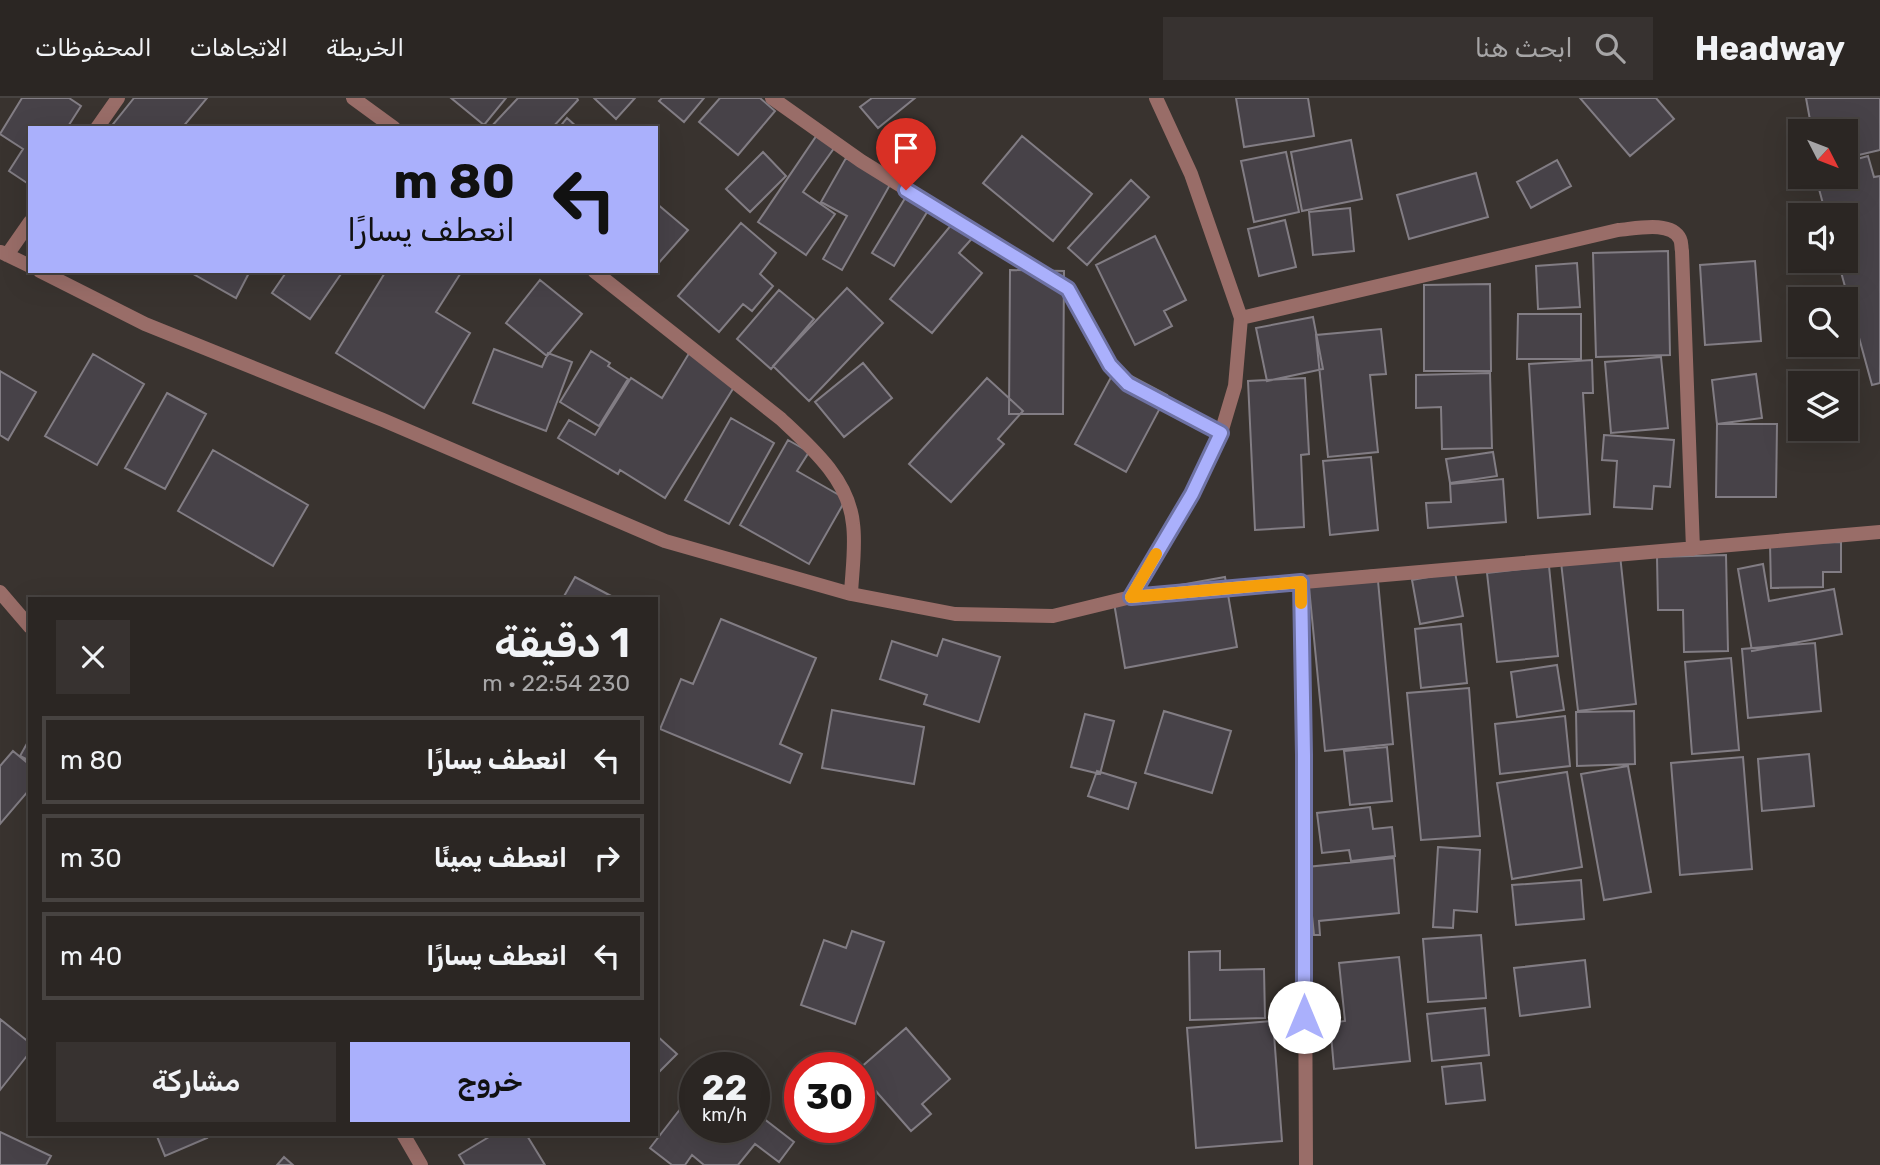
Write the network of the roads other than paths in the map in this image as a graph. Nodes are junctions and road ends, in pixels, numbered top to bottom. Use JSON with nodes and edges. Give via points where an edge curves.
{"nodes":[{"id":1,"x":118,"y":98,"type":"edge"},
{"id":2,"x":354,"y":98,"type":"edge"},
{"id":3,"x":772,"y":98,"type":"edge"},
{"id":4,"x":1156,"y":98,"type":"edge"},
{"id":5,"x":98,"y":126,"type":"edge"},
{"id":6,"x":391,"y":126,"type":"edge"},
{"id":7,"x":28,"y":224,"type":"edge"},
{"id":8,"x":4,"y":253,"type":"edge"},
{"id":9,"x":28,"y":265,"type":"edge"},
{"id":10,"x":44,"y":273,"type":"edge"},
{"id":11,"x":597,"y":273,"type":"edge"},
{"id":12,"x":1241,"y":318,"type":"junction"},
{"id":13,"x":1221,"y":433,"type":"junction"},
{"id":14,"x":1880,"y":532,"type":"edge"},
{"id":15,"x":1693,"y":549,"type":"junction"},
{"id":16,"x":1301,"y":582,"type":"junction"},
{"id":17,"x":0,"y":592,"type":"edge"},
{"id":18,"x":851,"y":594,"type":"junction"},
{"id":19,"x":1131,"y":597,"type":"junction"},
{"id":20,"x":28,"y":625,"type":"edge"},
{"id":21,"x":404,"y":1136,"type":"edge"},
{"id":22,"x":421,"y":1165,"type":"edge"},
{"id":23,"x":1306,"y":1165,"type":"edge"}],
"edges":[{"from":1,"to":5,"type":"street"},
{"from":2,"to":6,"type":"street"},
{"from":3,"to":13,"type":"street","via":[[872,168],[1059,281],[1074,297],[1118,375]]},
{"from":4,"to":12,"type":"street","via":[[1191,174]]},
{"from":7,"to":8,"type":"street"},
{"from":8,"to":9,"type":"street"},
{"from":10,"to":18,"type":"street","via":[[145,324],[665,541]]},
{"from":11,"to":18,"type":"street","via":[[781,418],[838,480],[853,523]]},
{"from":12,"to":13,"type":"street","via":[[1236,386]]},
{"from":12,"to":15,"type":"street","via":[[1618,230],[1661,227],[1672,231],[1680,239],[1682,251]]},
{"from":13,"to":19,"type":"street","via":[[1192,494]]},
{"from":14,"to":15,"type":"street"},
{"from":15,"to":16,"type":"street"},
{"from":16,"to":19,"type":"street"},
{"from":16,"to":23,"type":"street"},
{"from":17,"to":20,"type":"street"},
{"from":18,"to":19,"type":"street","via":[[956,614],[1053,616]]},
{"from":21,"to":22,"type":"street"}]}
